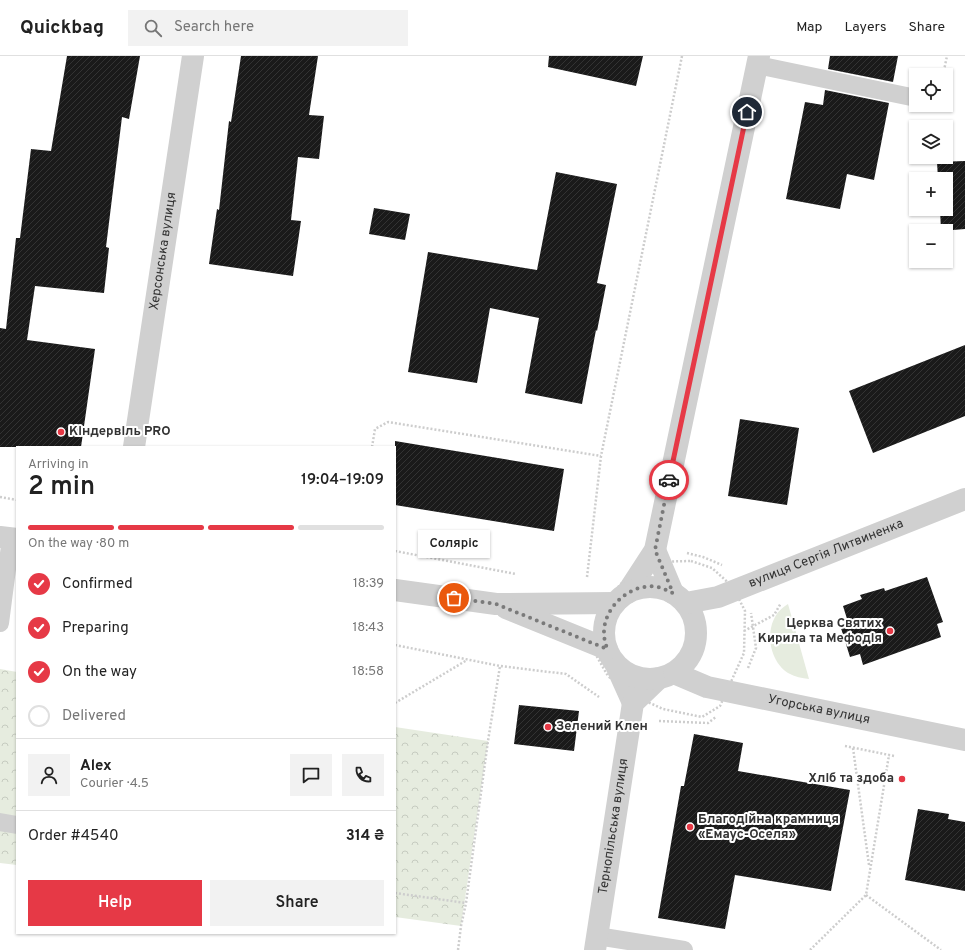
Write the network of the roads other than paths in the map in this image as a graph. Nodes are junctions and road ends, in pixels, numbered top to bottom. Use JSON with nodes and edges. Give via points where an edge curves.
{"nodes":[{"id":1,"x":194,"y":56,"type":"edge"},
{"id":2,"x":758,"y":60,"type":"edge"},
{"id":3,"x":909,"y":96,"type":"edge"},
{"id":4,"x":134,"y":446,"type":"edge"},
{"id":5,"x":965,"y":499,"type":"edge"},
{"id":6,"x":9,"y":538,"type":"edge"},
{"id":7,"x":655,"y":550,"type":"junction"},
{"id":8,"x":396,"y":590,"type":"edge"},
{"id":9,"x":621,"y":598,"type":"junction"},
{"id":10,"x":679,"y":598,"type":"junction"},
{"id":11,"x":496,"y":604,"type":"junction"},
{"id":12,"x":0,"y":623,"type":"edge"},
{"id":13,"x":611,"y":656,"type":"junction"},
{"id":14,"x":667,"y":675,"type":"junction"},
{"id":15,"x":633,"y":703,"type":"junction"},
{"id":16,"x":965,"y":740,"type":"edge"},
{"id":17,"x":0,"y":822,"type":"edge"},
{"id":18,"x":16,"y":825,"type":"edge"},
{"id":19,"x":596,"y":943,"type":"edge"},
{"id":20,"x":684,"y":950,"type":"edge"}],
"edges":[{"from":1,"to":4,"type":"street","name":"Херсонська вулиця"},
{"from":2,"to":3,"type":"lane"},
{"from":2,"to":7,"type":"street"},
{"from":5,"to":10,"type":"street","name":"вулиця Сергія Литвиненка","via":[[718,597]]},
{"from":6,"to":12,"type":"lane"},
{"from":7,"to":9,"type":"street"},
{"from":7,"to":10,"type":"street"},
{"from":8,"to":11,"type":"street"},
{"from":9,"to":10,"type":"street","via":[[642,587],[658,587]]},
{"from":9,"to":11,"type":"street"},
{"from":9,"to":13,"type":"street","via":[[607,618],[604,634]]},
{"from":10,"to":14,"type":"street","via":[[694,617],[697,632],[694,648],[686,662]]},
{"from":11,"to":13,"type":"street"},
{"from":13,"to":14,"type":"street","via":[[628,673],[643,678]]},
{"from":13,"to":15,"type":"street"},
{"from":14,"to":15,"type":"street"},
{"from":14,"to":16,"type":"street","name":"Угорська вулиця","via":[[707,687]]},
{"from":15,"to":19,"type":"street","name":"Тернопільська вулиця"},
{"from":17,"to":18,"type":"lane"},
{"from":19,"to":20,"type":"lane"}]}
